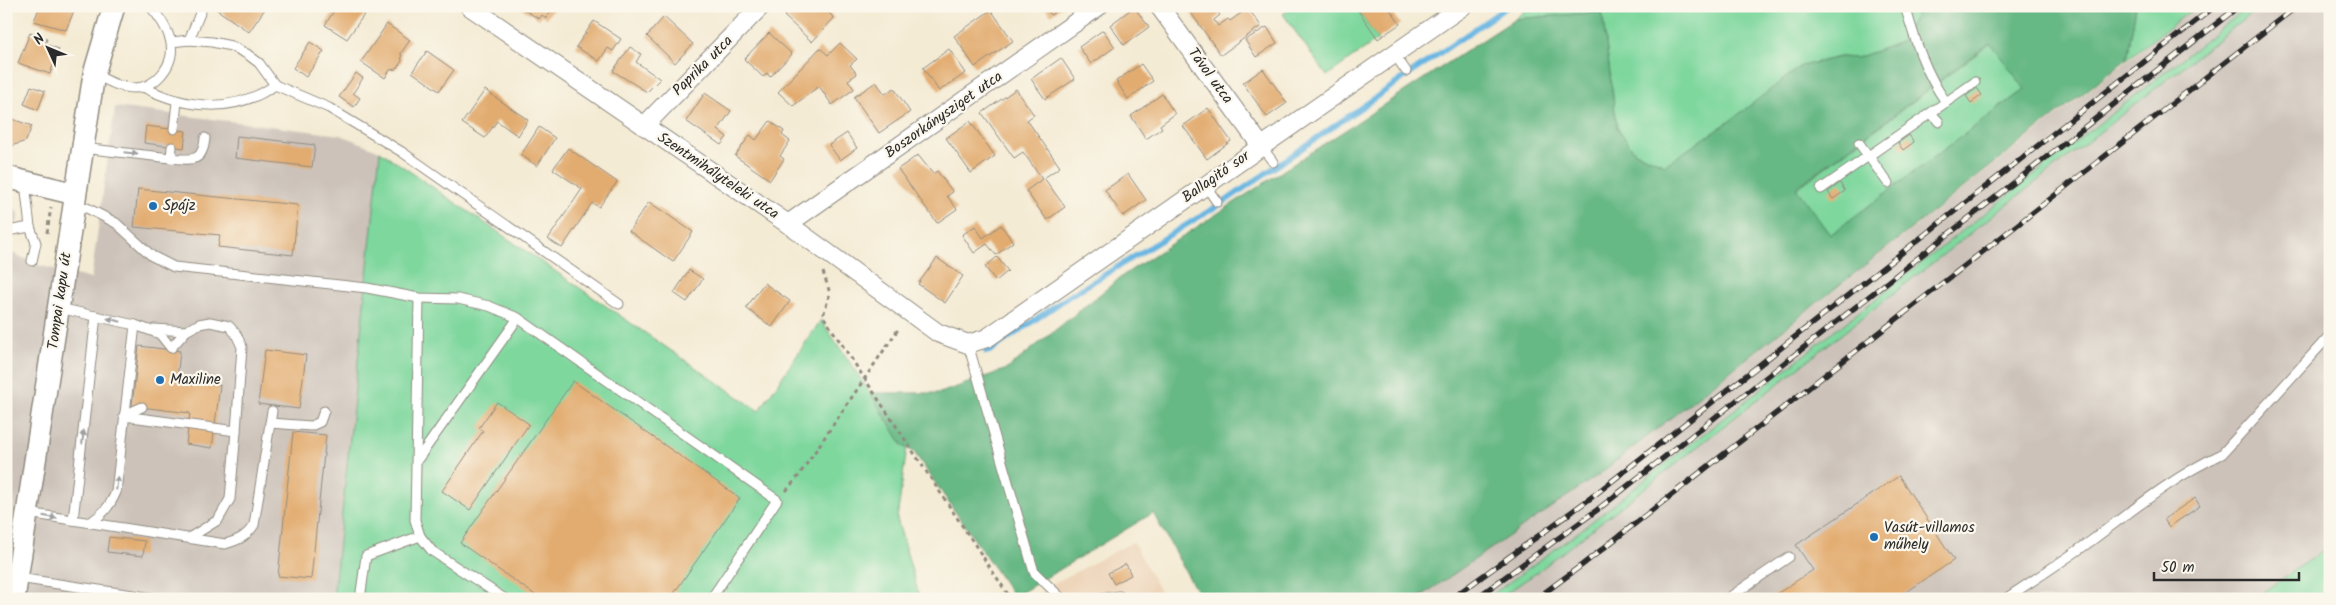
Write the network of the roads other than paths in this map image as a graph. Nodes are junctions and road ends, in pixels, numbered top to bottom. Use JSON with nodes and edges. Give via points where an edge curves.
{"nodes":[{"id":1,"x":114,"y":6,"type":"edge"},
{"id":2,"x":150,"y":6,"type":"edge"},
{"id":3,"x":203,"y":6,"type":"edge"},
{"id":4,"x":762,"y":6,"type":"edge"},
{"id":5,"x":1100,"y":6,"type":"edge"},
{"id":6,"x":1159,"y":6,"type":"edge"},
{"id":7,"x":1463,"y":6,"type":"edge"},
{"id":8,"x":1906,"y":6,"type":"edge"},
{"id":9,"x":475,"y":8,"type":"edge"},
{"id":10,"x":189,"y":40,"type":"junction"},
{"id":11,"x":172,"y":42,"type":"junction"},
{"id":12,"x":1395,"y":54,"type":"junction"},
{"id":13,"x":1406,"y":72,"type":"dead end"},
{"id":14,"x":94,"y":74,"type":"junction"},
{"id":15,"x":1975,"y":82,"type":"dead end"},
{"id":16,"x":275,"y":85,"type":"junction"},
{"id":17,"x":143,"y":87,"type":"junction"},
{"id":18,"x":176,"y":102,"type":"junction"},
{"id":19,"x":1946,"y":102,"type":"junction"},
{"id":20,"x":1931,"y":112,"type":"junction"},
{"id":21,"x":1938,"y":122,"type":"dead end"},
{"id":22,"x":644,"y":126,"type":"junction"},
{"id":23,"x":174,"y":130,"type":"dead end"},
{"id":24,"x":205,"y":138,"type":"dead end"},
{"id":25,"x":1859,"y":143,"type":"dead end"},
{"id":26,"x":1261,"y":146,"type":"junction"},
{"id":27,"x":172,"y":147,"type":"dead end"},
{"id":28,"x":82,"y":148,"type":"junction"},
{"id":29,"x":1868,"y":156,"type":"junction"},
{"id":30,"x":171,"y":158,"type":"junction"},
{"id":31,"x":1273,"y":162,"type":"dead end"},
{"id":32,"x":15,"y":180,"type":"edge"},
{"id":33,"x":1888,"y":183,"type":"dead end"},
{"id":34,"x":1205,"y":185,"type":"junction"},
{"id":35,"x":1821,"y":189,"type":"dead end"},
{"id":36,"x":74,"y":200,"type":"junction"},
{"id":37,"x":1217,"y":202,"type":"dead end"},
{"id":38,"x":788,"y":224,"type":"junction"},
{"id":39,"x":30,"y":227,"type":"junction"},
{"id":40,"x":13,"y":230,"type":"dead end"},
{"id":41,"x":32,"y":261,"type":"dead end"},
{"id":42,"x":419,"y":298,"type":"junction"},
{"id":43,"x":619,"y":304,"type":"dead end"},
{"id":44,"x":59,"y":308,"type":"junction"},
{"id":45,"x":96,"y":316,"type":"junction"},
{"id":46,"x":518,"y":318,"type":"junction"},
{"id":47,"x":135,"y":325,"type":"junction"},
{"id":48,"x":148,"y":329,"type":"junction"},
{"id":49,"x":186,"y":331,"type":"junction"},
{"id":50,"x":2330,"y":335,"type":"edge"},
{"id":51,"x":968,"y":344,"type":"junction"},
{"id":52,"x":142,"y":407,"type":"dead end"},
{"id":53,"x":272,"y":411,"type":"dead end"},
{"id":54,"x":324,"y":411,"type":"dead end"},
{"id":55,"x":124,"y":416,"type":"junction"},
{"id":56,"x":270,"y":423,"type":"junction"},
{"id":57,"x":236,"y":431,"type":"junction"},
{"id":58,"x":418,"y":459,"type":"junction"},
{"id":59,"x":28,"y":513,"type":"junction"},
{"id":60,"x":73,"y":520,"type":"junction"},
{"id":61,"x":91,"y":522,"type":"junction"},
{"id":62,"x":420,"y":536,"type":"junction"},
{"id":63,"x":189,"y":538,"type":"junction"},
{"id":64,"x":1789,"y":557,"type":"dead end"},
{"id":65,"x":18,"y":578,"type":"junction"},
{"id":66,"x":361,"y":592,"type":"dead end"},
{"id":67,"x":14,"y":599,"type":"edge"},
{"id":68,"x":160,"y":599,"type":"edge"},
{"id":69,"x":505,"y":599,"type":"edge"},
{"id":70,"x":711,"y":599,"type":"edge"},
{"id":71,"x":1062,"y":599,"type":"edge"},
{"id":72,"x":1100,"y":599,"type":"edge"},
{"id":73,"x":1123,"y":599,"type":"edge"},
{"id":74,"x":1727,"y":599,"type":"edge"},
{"id":75,"x":2005,"y":599,"type":"edge"}],
"edges":[{"from":1,"to":14,"type":"street","name":"Tompai kapu út"},
{"from":2,"to":11,"type":"lane","via":[[162,20]]},
{"from":3,"to":10,"type":"lane"},
{"from":4,"to":22,"type":"street","name":"Paprika utca"},
{"from":5,"to":38,"type":"street","name":"Boszorkánysziget utca"},
{"from":6,"to":26,"type":"street","name":"Távol utca"},
{"from":7,"to":12,"type":"street","name":"Ballagitó sor"},
{"from":8,"to":19,"type":"lane","via":[[1917,45],[1934,86]]},
{"from":9,"to":22,"type":"street","name":"Szentmihályteleki utca"},
{"from":10,"to":11,"type":"lane"},
{"from":10,"to":16,"type":"lane","via":[[231,46],[247,54],[259,63]]},
{"from":11,"to":17,"type":"lane","via":[[171,58],[166,68],[152,83]]},
{"from":12,"to":13,"type":"lane"},
{"from":12,"to":26,"type":"street","name":"Ballagitó sor"},
{"from":14,"to":17,"type":"lane","via":[[120,86]]},
{"from":14,"to":28,"type":"street","name":"Tompai kapu út"},
{"from":15,"to":19,"type":"lane"},
{"from":16,"to":18,"type":"lane","via":[[245,102],[203,106]]},
{"from":16,"to":43,"type":"lane","via":[[329,108],[402,152]]},
{"from":17,"to":18,"type":"lane"},
{"from":18,"to":23,"type":"lane"},
{"from":19,"to":20,"type":"lane"},
{"from":20,"to":21,"type":"lane"},
{"from":20,"to":29,"type":"lane"},
{"from":22,"to":38,"type":"street","name":"Szentmihályteleki utca"},
{"from":24,"to":30,"type":"lane","via":[[204,148],[198,157],[190,160]]},
{"from":25,"to":29,"type":"lane"},
{"from":26,"to":31,"type":"lane"},
{"from":26,"to":34,"type":"street","name":"Ballagitó sor"},
{"from":27,"to":30,"type":"lane"},
{"from":28,"to":30,"type":"lane","one_way":true},
{"from":28,"to":36,"type":"street","name":"Tompai kapu út"},
{"from":29,"to":33,"type":"lane"},
{"from":29,"to":35,"type":"lane"},
{"from":32,"to":36,"type":"street"},
{"from":32,"to":39,"type":"lane"},
{"from":34,"to":37,"type":"lane"},
{"from":34,"to":51,"type":"street","name":"Ballagitó sor","via":[[1062,291],[988,338]]},
{"from":36,"to":42,"type":"lane","via":[[116,223],[152,256],[174,267],[367,288]]},
{"from":36,"to":44,"type":"street","name":"Tompai kapu út"},
{"from":38,"to":51,"type":"street","name":"Szentmihályteleki utca","via":[[938,333]]},
{"from":39,"to":40,"type":"lane"},
{"from":39,"to":41,"type":"lane","via":[[36,244]]},
{"from":42,"to":46,"type":"lane","via":[[458,299],[489,306]]},
{"from":42,"to":58,"type":"lane"},
{"from":44,"to":45,"type":"lane"},
{"from":44,"to":59,"type":"street","name":"Tompai kapu út"},
{"from":47,"to":45,"type":"lane","one_way":true},
{"from":60,"to":45,"type":"lane","one_way":true},
{"from":46,"to":58,"type":"lane"},
{"from":46,"to":70,"type":"lane","via":[[777,500]]},
{"from":47,"to":48,"type":"lane"},
{"from":47,"to":55,"type":"lane"},
{"from":48,"to":49,"type":"lane"},
{"from":48,"to":49,"type":"lane","via":[[160,334],[171,348]]},
{"from":49,"to":57,"type":"lane","via":[[210,322],[229,326],[236,334],[242,347]]},
{"from":50,"to":75,"type":"lane","via":[[2222,454],[2164,488]]},
{"from":51,"to":71,"type":"lane","via":[[1034,572]]},
{"from":52,"to":55,"type":"lane"},
{"from":53,"to":56,"type":"lane"},
{"from":54,"to":56,"type":"lane","via":[[320,422],[311,426]]},
{"from":55,"to":57,"type":"lane"},
{"from":61,"to":55,"type":"lane","one_way":true,"via":[[101,516],[116,492]]},
{"from":56,"to":63,"type":"lane","via":[[254,526],[240,540],[225,544]]},
{"from":57,"to":63,"type":"lane","via":[[230,500],[218,520]]},
{"from":58,"to":62,"type":"lane","via":[[415,520]]},
{"from":59,"to":60,"type":"lane","one_way":true},
{"from":59,"to":65,"type":"street","name":"Tompai kapu út"},
{"from":60,"to":61,"type":"lane"},
{"from":61,"to":63,"type":"lane"},
{"from":62,"to":66,"type":"lane","via":[[366,556]]},
{"from":62,"to":69,"type":"lane","via":[[432,551]]},
{"from":64,"to":74,"type":"lane"},
{"from":65,"to":67,"type":"street","name":"Tompai kapu út"},
{"from":65,"to":68,"type":"lane"},
{"from":72,"to":73,"type":"lane","via":[[1119,596]]}]}
